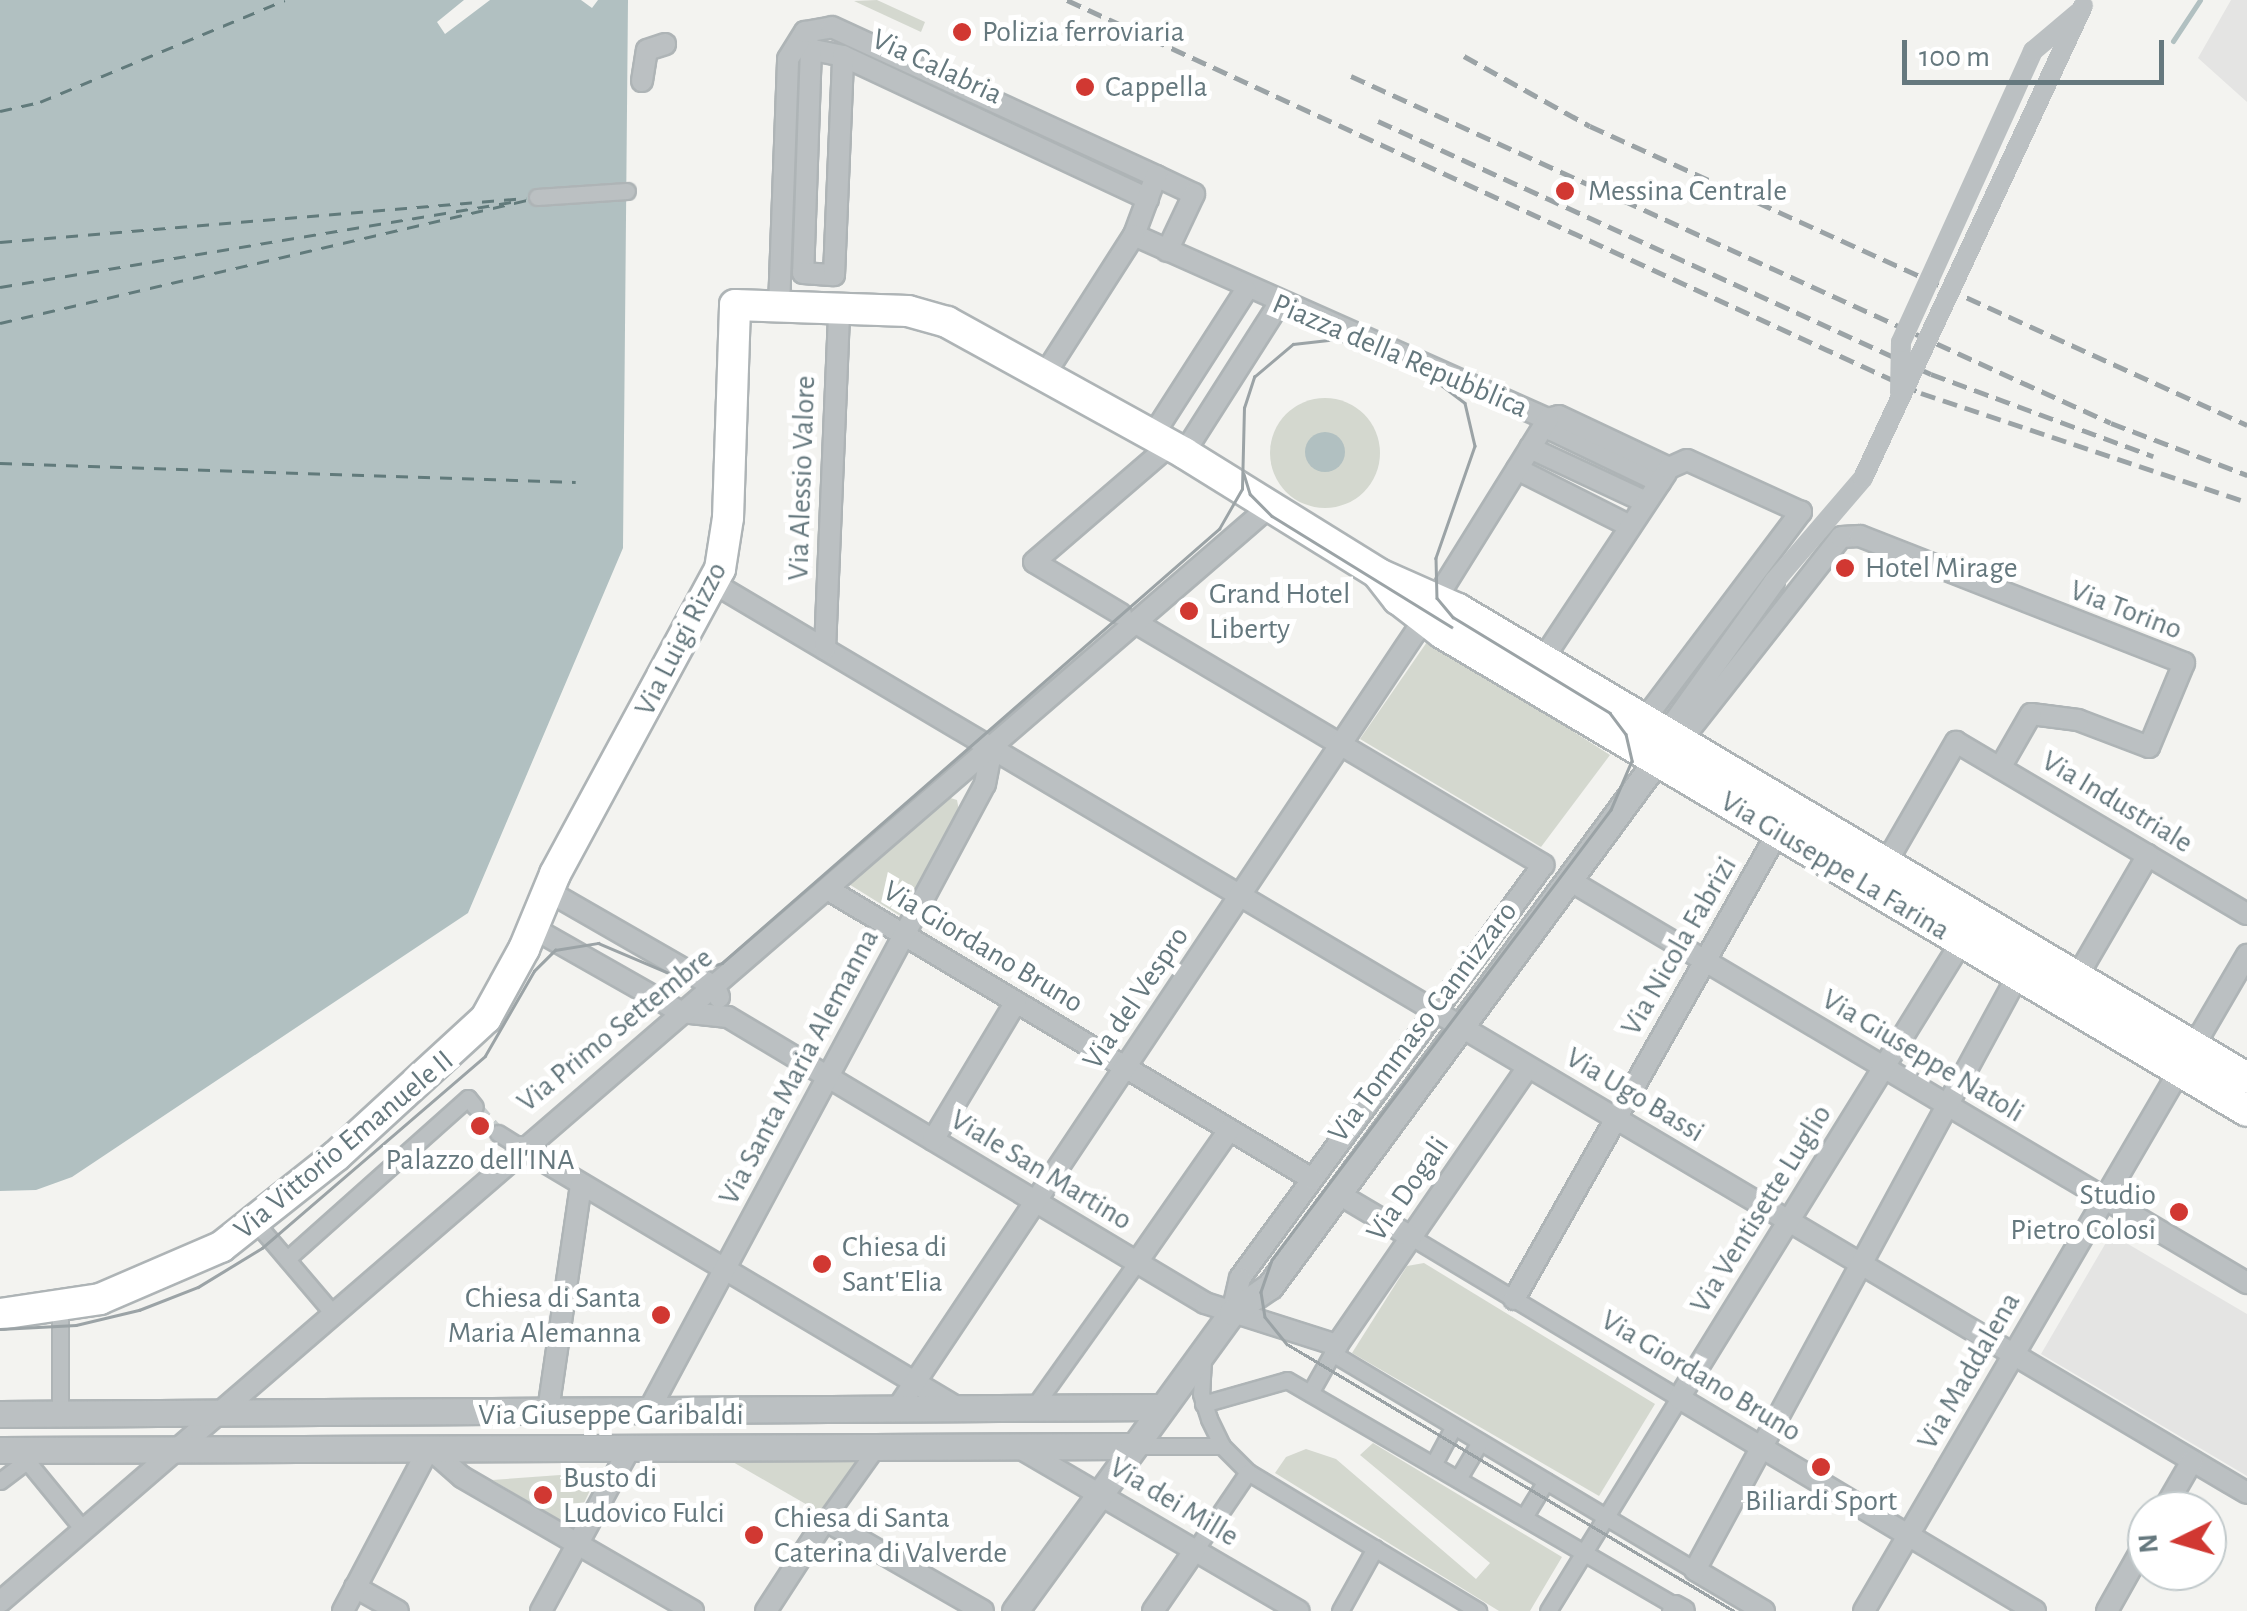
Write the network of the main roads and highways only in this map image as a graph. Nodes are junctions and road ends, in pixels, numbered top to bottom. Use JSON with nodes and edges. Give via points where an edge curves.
{"nodes":[{"id":1,"x":1430,"y":609,"type":"junction"},
{"id":2,"x":1661,"y":739,"type":"junction"},
{"id":3,"x":548,"y":891,"type":"joint"},
{"id":4,"x":2186,"y":1058,"type":"junction"},
{"id":5,"x":2247,"y":1078,"type":"edge"},
{"id":6,"x":2247,"y":1110,"type":"edge"},
{"id":7,"x":0,"y":1314,"type":"edge"}],
"edges":[{"from":1,"to":2,"type":"main road","name":"Via Giuseppe La Farina"},
{"from":1,"to":2,"type":"main road","name":"Via Giuseppe La Farina","via":[[1542,659]]},
{"from":1,"to":3,"type":"main road","name":"Via Luigi Rizzo","via":[[1169,444],[930,315],[735,305],[728,518],[715,584]]},
{"from":2,"to":4,"type":"main road","name":"Via Giuseppe La Farina","via":[[2076,977]]},
{"from":2,"to":4,"type":"main road","name":"Via Giuseppe La Farina","via":[[1778,832],[2018,974]]},
{"from":3,"to":7,"type":"main road","name":"Via Vittorio Emanuele II","via":[[476,1031],[256,1223],[176,1270],[60,1309]]},
{"from":4,"to":5,"type":"main road","name":"Via Giuseppe La Farina"},
{"from":4,"to":6,"type":"main road","name":"Via Giuseppe La Farina"}]}
